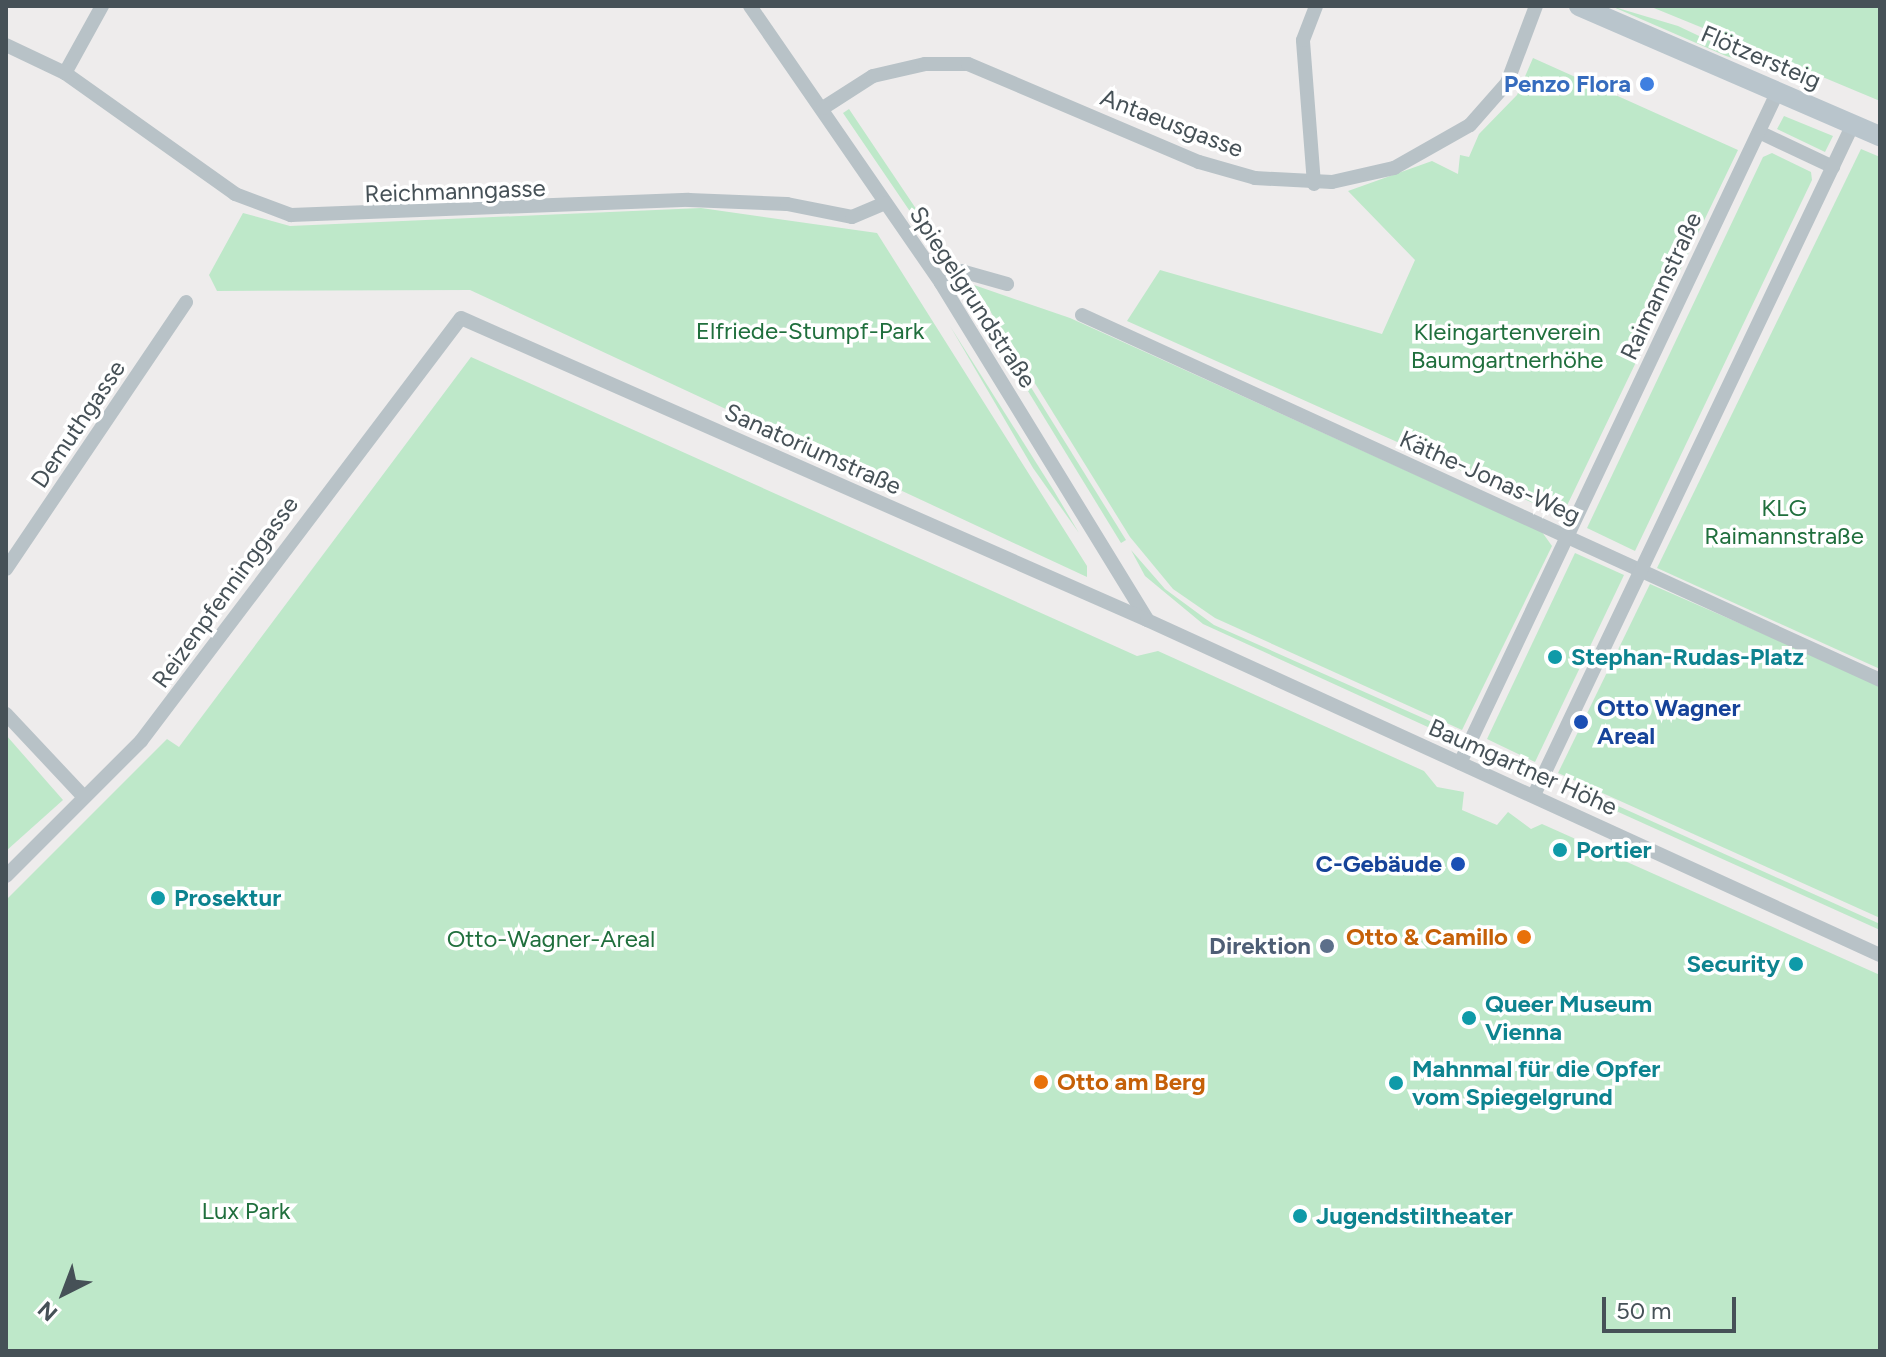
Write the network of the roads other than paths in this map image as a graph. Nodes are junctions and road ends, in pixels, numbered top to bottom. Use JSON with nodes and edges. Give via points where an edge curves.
{"nodes":[{"id":1,"x":102,"y":6,"type":"edge"},
{"id":2,"x":750,"y":6,"type":"edge"},
{"id":3,"x":1316,"y":6,"type":"edge"},
{"id":4,"x":1536,"y":6,"type":"edge"},
{"id":5,"x":1579,"y":6,"type":"edge"},
{"id":6,"x":6,"y":45,"type":"edge"},
{"id":7,"x":65,"y":73,"type":"junction"},
{"id":8,"x":1778,"y":91,"type":"junction"},
{"id":9,"x":823,"y":108,"type":"junction"},
{"id":10,"x":1853,"y":124,"type":"junction"},
{"id":11,"x":1759,"y":132,"type":"junction"},
{"id":12,"x":1880,"y":136,"type":"edge"},
{"id":13,"x":1833,"y":167,"type":"junction"},
{"id":14,"x":1314,"y":184,"type":"junction"},
{"id":15,"x":885,"y":203,"type":"junction"},
{"id":16,"x":941,"y":283,"type":"junction"},
{"id":17,"x":1007,"y":284,"type":"dead end"},
{"id":18,"x":186,"y":302,"type":"dead end"},
{"id":19,"x":1082,"y":315,"type":"dead end"},
{"id":20,"x":461,"y":318,"type":"joint"},
{"id":21,"x":1568,"y":536,"type":"junction"},
{"id":22,"x":6,"y":569,"type":"edge"},
{"id":23,"x":1640,"y":571,"type":"junction"},
{"id":24,"x":1147,"y":620,"type":"junction"},
{"id":25,"x":1880,"y":680,"type":"edge"},
{"id":26,"x":6,"y":714,"type":"edge"},
{"id":27,"x":1460,"y":763,"type":"junction"},
{"id":28,"x":1534,"y":795,"type":"junction"},
{"id":29,"x":84,"y":797,"type":"junction"},
{"id":30,"x":6,"y":876,"type":"edge"},
{"id":31,"x":1880,"y":955,"type":"edge"}],
"edges":[{"from":1,"to":7,"type":"street"},
{"from":2,"to":9,"type":"street","name":"Spiegelgrundstraße"},
{"from":3,"to":14,"type":"street","via":[[1303,40]]},
{"from":4,"to":14,"type":"street","name":"Antaeusgasse","via":[[1507,83],[1470,125],[1394,168]]},
{"from":5,"to":8,"type":"main road","name":"Flötzersteig"},
{"from":6,"to":7,"type":"street","name":"Reichmanngasse"},
{"from":7,"to":15,"type":"street","name":"Reichmanngasse","via":[[196,171],[291,215],[689,200],[787,204],[852,217]]},
{"from":8,"to":10,"type":"main road","name":"Flötzersteig"},
{"from":8,"to":11,"type":"street","name":"Raimannstraße"},
{"from":9,"to":14,"type":"street","name":"Antaeusgasse","via":[[873,76],[925,64],[968,64],[1199,162]]},
{"from":9,"to":15,"type":"street","name":"Spiegelgrundstraße"},
{"from":10,"to":12,"type":"main road","name":"Flötzersteig"},
{"from":10,"to":13,"type":"street"},
{"from":11,"to":13,"type":"street"},
{"from":11,"to":21,"type":"street","name":"Raimannstraße"},
{"from":13,"to":23,"type":"street"},
{"from":15,"to":16,"type":"street","name":"Spiegelgrundstraße"},
{"from":16,"to":17,"type":"street","via":[[961,271]]},
{"from":16,"to":24,"type":"street","name":"Spiegelgrundstraße"},
{"from":18,"to":22,"type":"street","name":"Demuthgasse"},
{"from":19,"to":21,"type":"street","name":"Käthe-Jonas-Weg"},
{"from":20,"to":24,"type":"street","name":"Sanatoriumstraße"},
{"from":20,"to":29,"type":"street","name":"Reizenpfenninggasse","via":[[141,741]]},
{"from":21,"to":23,"type":"street","name":"Käthe-Jonas-Weg"},
{"from":21,"to":27,"type":"street","name":"Raimannstraße"},
{"from":23,"to":25,"type":"street","name":"Käthe-Jonas-Weg"},
{"from":23,"to":28,"type":"street"},
{"from":24,"to":27,"type":"street","name":"Baumgartner Höhe"},
{"from":26,"to":29,"type":"street"},
{"from":27,"to":28,"type":"street","name":"Baumgartner Höhe"},
{"from":28,"to":31,"type":"street","name":"Baumgartner Höhe"},
{"from":29,"to":30,"type":"street","name":"Reizenpfenninggasse"}]}
